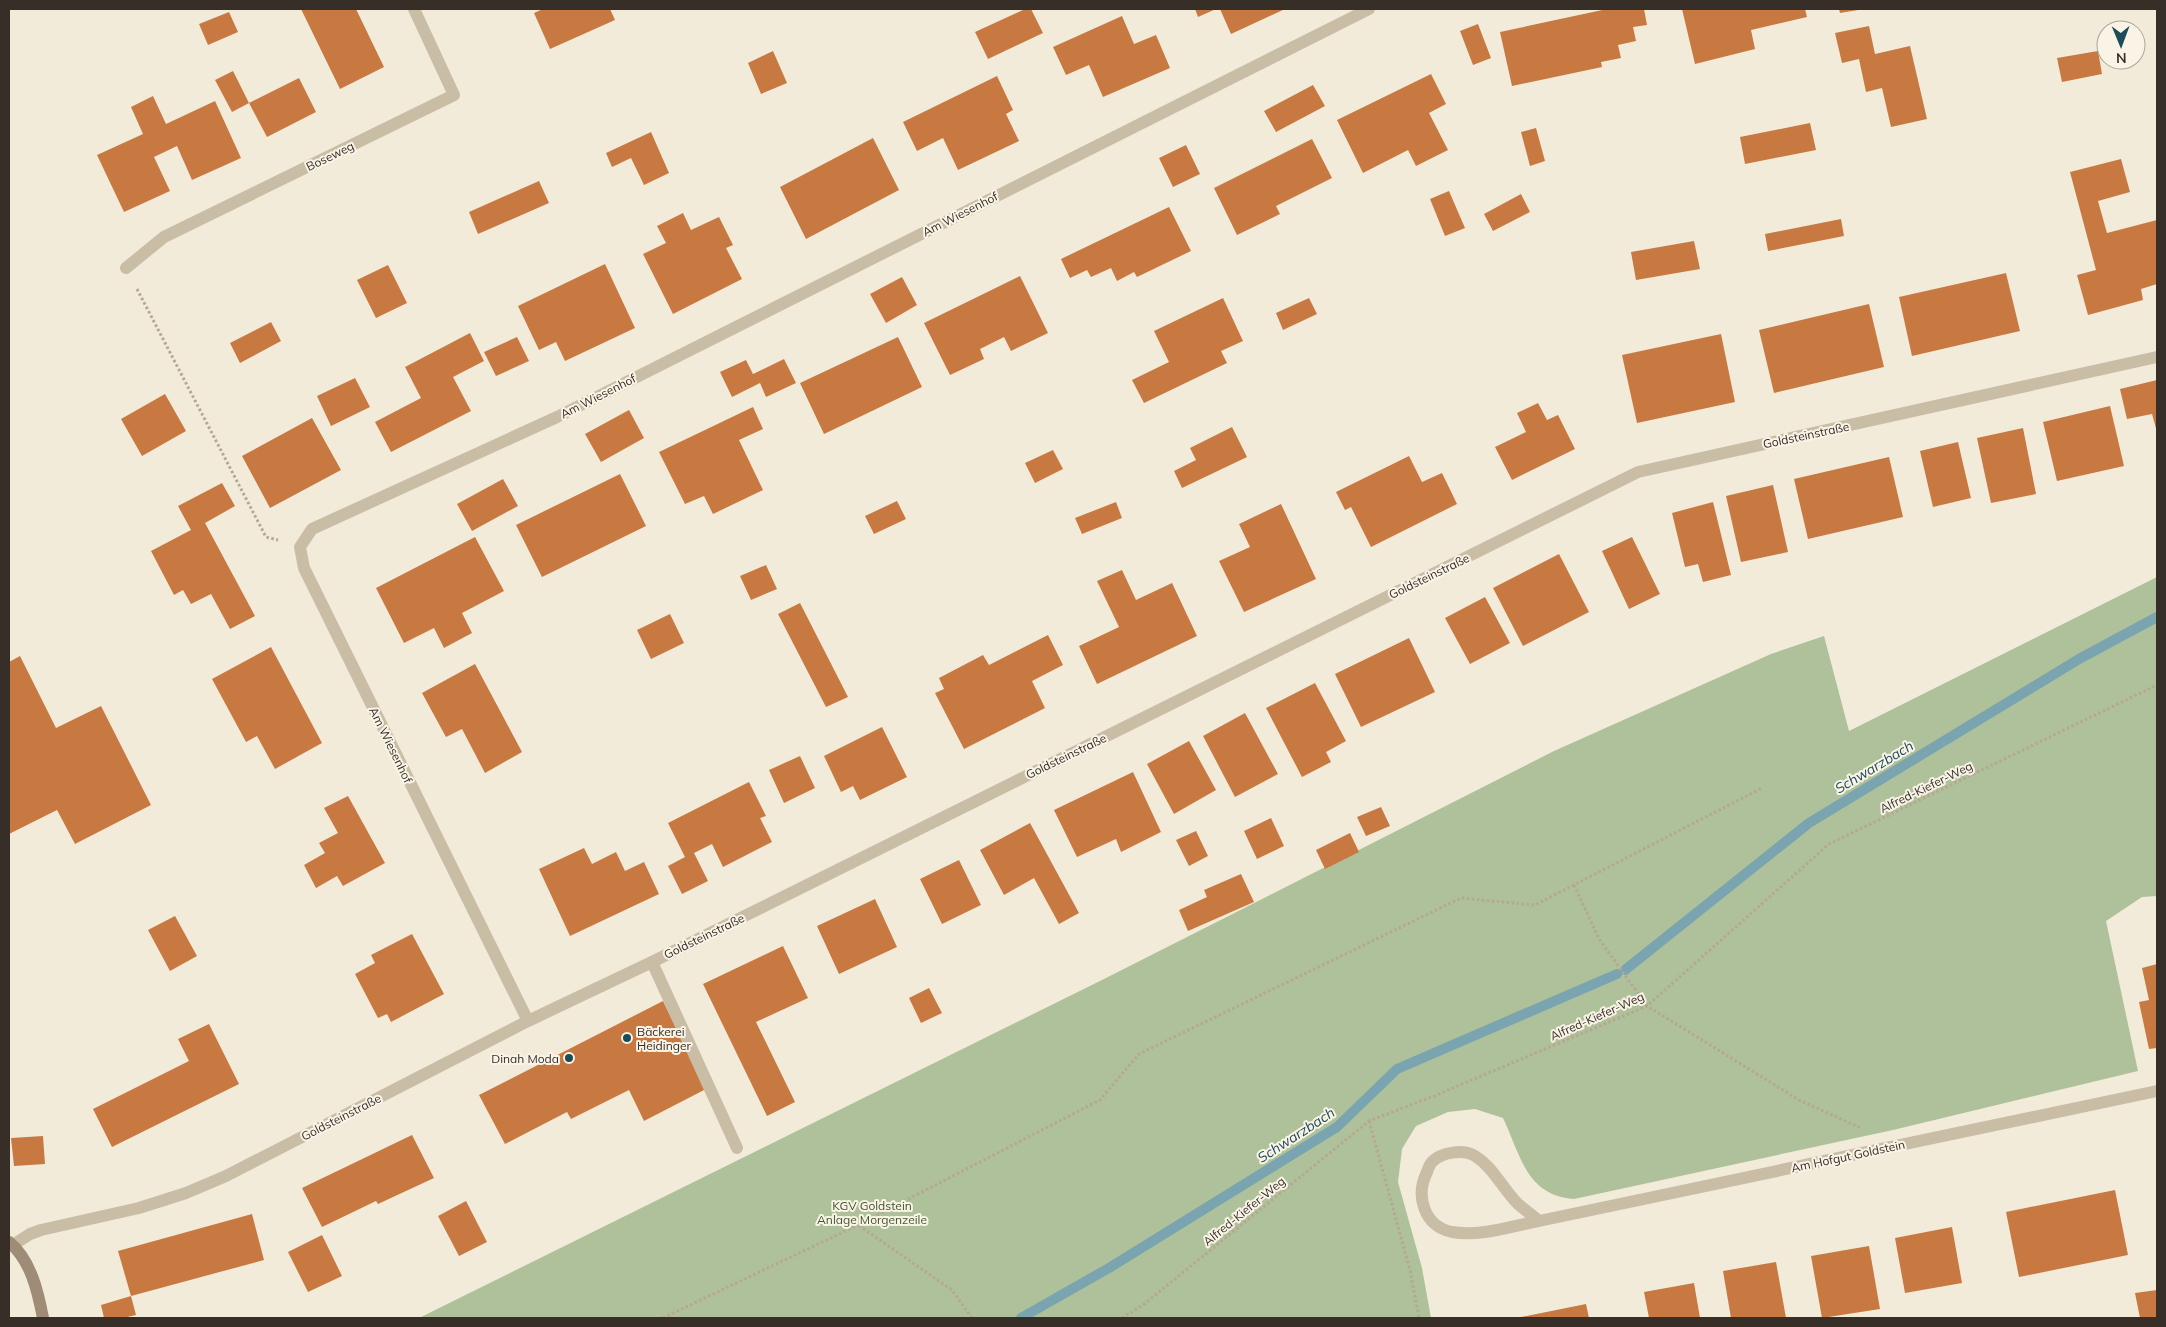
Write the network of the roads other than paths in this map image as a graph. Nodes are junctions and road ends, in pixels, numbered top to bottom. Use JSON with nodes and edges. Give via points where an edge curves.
{"nodes":[{"id":1,"x":414,"y":9,"type":"edge"},
{"id":2,"x":1369,"y":9,"type":"edge"},
{"id":3,"x":126,"y":268,"type":"road end"},
{"id":4,"x":2157,"y":357,"type":"edge"},
{"id":5,"x":652,"y":962,"type":"junction"},
{"id":6,"x":528,"y":1021,"type":"junction"},
{"id":7,"x":2157,"y":1091,"type":"edge"},
{"id":8,"x":737,"y":1148,"type":"dead end"},
{"id":9,"x":1539,"y":1221,"type":"junction"},
{"id":10,"x":11,"y":1244,"type":"edge"},
{"id":11,"x":43,"y":1318,"type":"edge"}],
"edges":[{"from":1,"to":3,"type":"street","name":"Boseweg","via":[[454,95],[164,237]]},
{"from":2,"to":6,"type":"street","name":"Am Wiesenhof","via":[[557,417],[312,529],[300,547],[304,568]]},
{"from":4,"to":5,"type":"street","name":"Goldsteinstraße","via":[[1638,472]]},
{"from":5,"to":6,"type":"street","name":"Goldsteinstraße"},
{"from":5,"to":8,"type":"street"},
{"from":6,"to":10,"type":"street","name":"Goldsteinstraße","via":[[226,1176],[139,1208],[41,1230]]},
{"from":7,"to":9,"type":"street","name":"Am Hofgut Goldstein"},
{"from":9,"to":9,"type":"street","name":"Am Hofgut Goldstein","via":[[1518,1204],[1474,1155],[1459,1151],[1445,1154],[1432,1162],[1424,1178],[1421,1196],[1425,1214],[1436,1225],[1451,1232],[1472,1234]]},
{"from":10,"to":11,"type":"street","via":[[31,1272]]}]}
